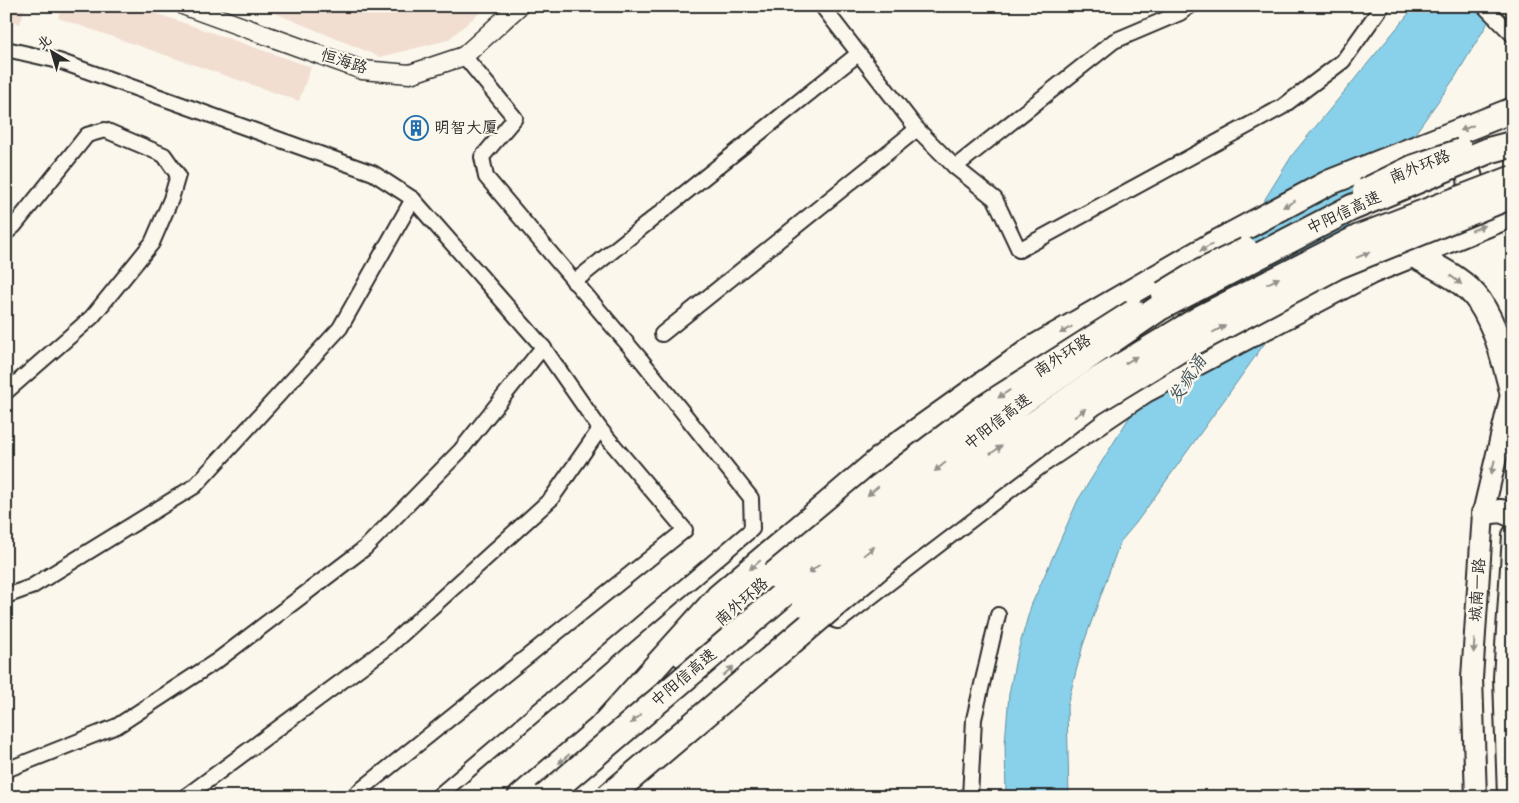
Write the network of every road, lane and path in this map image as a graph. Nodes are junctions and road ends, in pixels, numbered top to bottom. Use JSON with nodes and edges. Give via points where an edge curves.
{"nodes":[{"id":1,"x":185,"y":6,"type":"edge"},
{"id":2,"x":519,"y":6,"type":"edge"},
{"id":3,"x":822,"y":6,"type":"edge"},
{"id":4,"x":1190,"y":6,"type":"edge"},
{"id":5,"x":1382,"y":6,"type":"edge"},
{"id":6,"x":1484,"y":6,"type":"edge"},
{"id":7,"x":1513,"y":34,"type":"edge"},
{"id":8,"x":6,"y":49,"type":"edge"},
{"id":9,"x":858,"y":54,"type":"junction"},
{"id":10,"x":464,"y":56,"type":"junction"},
{"id":11,"x":1513,"y":110,"type":"edge"},
{"id":12,"x":917,"y":129,"type":"junction"},
{"id":13,"x":1513,"y":134,"type":"edge"},
{"id":14,"x":1513,"y":144,"type":"edge"},
{"id":15,"x":1420,"y":146,"type":"junction"},
{"id":16,"x":954,"y":167,"type":"junction"},
{"id":17,"x":1513,"y":178,"type":"edge"},
{"id":18,"x":1513,"y":195,"type":"edge"},
{"id":19,"x":413,"y":199,"type":"junction"},
{"id":20,"x":1513,"y":214,"type":"edge"},
{"id":21,"x":6,"y":233,"type":"edge"},
{"id":22,"x":1414,"y":254,"type":"junction"},
{"id":23,"x":574,"y":282,"type":"junction"},
{"id":24,"x":662,"y":334,"type":"dead end"},
{"id":25,"x":543,"y":347,"type":"junction"},
{"id":26,"x":1512,"y":388,"type":"edge"},
{"id":27,"x":6,"y":392,"type":"edge"},
{"id":28,"x":600,"y":429,"type":"junction"},
{"id":29,"x":1483,"y":513,"type":"junction"},
{"id":30,"x":1513,"y":516,"type":"edge"},
{"id":31,"x":1513,"y":535,"type":"edge"},
{"id":32,"x":6,"y":596,"type":"edge"},
{"id":33,"x":998,"y":615,"type":"dead end"},
{"id":34,"x":601,"y":727,"type":"junction"},
{"id":35,"x":626,"y":762,"type":"junction"},
{"id":36,"x":6,"y":770,"type":"edge"},
{"id":37,"x":186,"y":797,"type":"edge"},
{"id":38,"x":352,"y":797,"type":"edge"},
{"id":39,"x":437,"y":797,"type":"edge"},
{"id":40,"x":520,"y":797,"type":"edge"},
{"id":41,"x":545,"y":797,"type":"edge"},
{"id":42,"x":585,"y":797,"type":"edge"},
{"id":43,"x":608,"y":797,"type":"edge"},
{"id":44,"x":970,"y":797,"type":"edge"},
{"id":45,"x":1476,"y":797,"type":"edge"},
{"id":46,"x":1508,"y":797,"type":"edge"}],
"edges":[{"from":1,"to":10,"type":"street","name":"恒海路","via":[[362,70],[410,74]]},
{"from":2,"to":10,"type":"street","name":"恒海路"},
{"from":3,"to":9,"type":"street"},
{"from":4,"to":16,"type":"street","via":[[1114,41]]},
{"from":5,"to":16,"type":"street","via":[[1343,61],[1282,107],[1019,250],[995,198]]},
{"from":6,"to":7,"type":"street"},
{"from":8,"to":19,"type":"street","via":[[59,61],[373,173]]},
{"from":9,"to":12,"type":"street"},
{"from":9,"to":23,"type":"street"},
{"from":10,"to":23,"type":"street","via":[[515,118],[482,157],[486,178]]},
{"from":11,"to":15,"type":"highway","one_way":true},
{"from":12,"to":16,"type":"street"},
{"from":12,"to":24,"type":"street"},
{"from":13,"to":34,"type":"highway","name":"南外环路","one_way":true,"bridge":true,"via":[[1414,167],[1196,274],[983,408],[880,486],[773,575]]},
{"from":14,"to":41,"type":"highway","name":"中阳信高速","one_way":true,"bridge":true,"via":[[1490,150],[1351,208],[1158,308],[1015,408],[814,569]]},
{"from":15,"to":22,"type":"highway","via":[[1438,148],[1459,158],[1470,173],[1471,185],[1462,210]]},
{"from":15,"to":34,"type":"highway","one_way":true,"via":[[1328,183],[1032,349],[893,448],[718,597]]},
{"from":35,"to":17,"type":"highway","one_way":true,"bridge":true,"via":[[804,604],[960,476],[1092,383],[1200,318],[1359,237]]},
{"from":43,"to":18,"type":"highway","one_way":true,"bridge":true,"via":[[899,550],[1092,403],[1177,351],[1337,266]]},
{"from":19,"to":25,"type":"street"},
{"from":19,"to":32,"type":"street","via":[[340,328],[196,486],[31,587]]},
{"from":22,"to":20,"type":"highway","one_way":true},
{"from":21,"to":27,"type":"street","via":[[87,136],[105,130],[164,156],[178,175],[152,243],[92,317]]},
{"from":22,"to":26,"type":"highway","one_way":true,"via":[[1452,277],[1479,300],[1498,338]]},
{"from":22,"to":35,"type":"highway","via":[[1370,272],[1145,390],[1037,463],[806,641]]},
{"from":23,"to":39,"type":"street","via":[[642,361],[751,498],[752,529]]},
{"from":25,"to":28,"type":"street"},
{"from":25,"to":36,"type":"street","via":[[460,451],[365,548],[218,660],[117,726]]},
{"from":26,"to":29,"type":"main road","name":"城南一路","one_way":true},
{"from":28,"to":37,"type":"street","via":[[551,499],[388,647]]},
{"from":28,"to":38,"type":"street","via":[[685,530]]},
{"from":29,"to":30,"type":"main road","via":[[1500,511]]},
{"from":29,"to":45,"type":"main road","name":"城南一路","one_way":true,"via":[[1472,678]]},
{"from":31,"to":46,"type":"main road","name":"城南一路","via":[[1504,678]]},
{"from":33,"to":44,"type":"street","via":[[974,718]]},
{"from":34,"to":40,"type":"highway","one_way":true},
{"from":35,"to":42,"type":"highway"}]}
